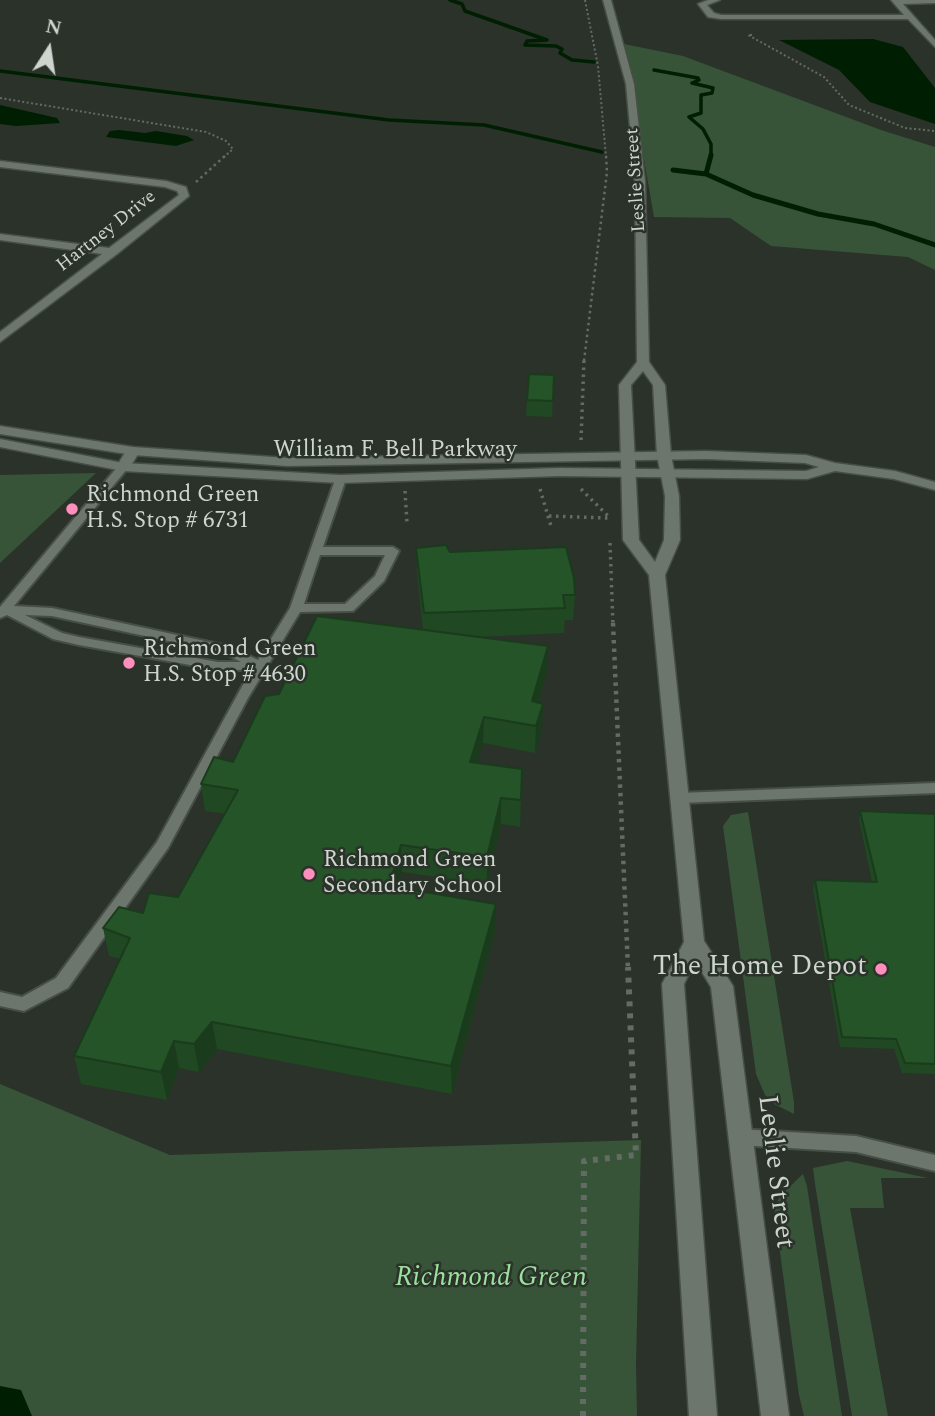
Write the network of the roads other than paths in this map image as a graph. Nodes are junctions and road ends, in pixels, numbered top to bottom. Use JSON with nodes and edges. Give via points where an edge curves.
{"nodes":[{"id":1,"x":607,"y":0,"type":"edge"},
{"id":2,"x":716,"y":0,"type":"edge"},
{"id":3,"x":895,"y":1,"type":"edge"},
{"id":4,"x":935,"y":1,"type":"edge"},
{"id":5,"x":909,"y":16,"type":"junction"},
{"id":6,"x":935,"y":45,"type":"edge"},
{"id":7,"x":0,"y":164,"type":"edge"},
{"id":8,"x":0,"y":237,"type":"edge"},
{"id":9,"x":113,"y":252,"type":"junction"},
{"id":10,"x":0,"y":318,"type":"edge"},
{"id":11,"x":23,"y":322,"type":"junction"},
{"id":12,"x":0,"y":338,"type":"edge"},
{"id":13,"x":643,"y":362,"type":"junction"},
{"id":14,"x":0,"y":430,"type":"edge"},
{"id":15,"x":0,"y":443,"type":"edge"},
{"id":16,"x":133,"y":451,"type":"junction"},
{"id":17,"x":664,"y":455,"type":"junction"},
{"id":18,"x":627,"y":456,"type":"junction"},
{"id":19,"x":123,"y":467,"type":"junction"},
{"id":20,"x":834,"y":467,"type":"junction"},
{"id":21,"x":627,"y":474,"type":"junction"},
{"id":22,"x":666,"y":474,"type":"junction"},
{"id":23,"x":340,"y":479,"type":"junction"},
{"id":24,"x":935,"y":486,"type":"edge"},
{"id":25,"x":316,"y":551,"type":"junction"},
{"id":26,"x":657,"y":575,"type":"junction"},
{"id":27,"x":296,"y":608,"type":"junction"},
{"id":28,"x":3,"y":613,"type":"edge"},
{"id":29,"x":261,"y":666,"type":"junction"},
{"id":30,"x":935,"y":788,"type":"edge"},
{"id":31,"x":680,"y":798,"type":"junction"},
{"id":32,"x":694,"y":942,"type":"junction"},
{"id":33,"x":0,"y":999,"type":"edge"},
{"id":34,"x":739,"y":1137,"type":"junction"},
{"id":35,"x":935,"y":1163,"type":"edge"},
{"id":36,"x":703,"y":1416,"type":"edge"},
{"id":37,"x":775,"y":1416,"type":"edge"}],
"edges":[{"from":1,"to":13,"type":"street","name":"Leslie Street","via":[[630,84],[640,182]]},
{"from":2,"to":5,"type":"street","via":[[702,4],[710,15],[721,17]]},
{"from":3,"to":4,"type":"street"},
{"from":3,"to":5,"type":"street"},
{"from":5,"to":6,"type":"street"},
{"from":7,"to":9,"type":"street","name":"Hartney Drive","via":[[182,189],[184,196]]},
{"from":8,"to":9,"type":"street"},
{"from":9,"to":11,"type":"street","name":"Hartney Drive"},
{"from":10,"to":11,"type":"street"},
{"from":11,"to":12,"type":"street","name":"Hartney Drive"},
{"from":13,"to":17,"type":"street","name":"Leslie Street","via":[[659,385]]},
{"from":13,"to":18,"type":"street","via":[[625,385]]},
{"from":14,"to":16,"type":"street","name":"William F. Bell Parkway"},
{"from":15,"to":19,"type":"street","name":"William F. Bell Parkway"},
{"from":16,"to":18,"type":"street","name":"William F. Bell Parkway","via":[[288,462]]},
{"from":16,"to":19,"type":"street"},
{"from":17,"to":18,"type":"street","name":"William F. Bell Parkway"},
{"from":17,"to":20,"type":"street","name":"William F. Bell Parkway","via":[[806,459]]},
{"from":17,"to":22,"type":"street","name":"Leslie Street"},
{"from":18,"to":21,"type":"street"},
{"from":19,"to":23,"type":"street","name":"William F. Bell Parkway"},
{"from":19,"to":28,"type":"lane"},
{"from":20,"to":22,"type":"street","name":"William F. Bell Parkway","via":[[807,475]]},
{"from":20,"to":24,"type":"street"},
{"from":21,"to":22,"type":"street","name":"William F. Bell Parkway"},
{"from":21,"to":23,"type":"street","name":"William F. Bell Parkway"},
{"from":21,"to":26,"type":"street","via":[[631,540]]},
{"from":22,"to":26,"type":"street","name":"Leslie Street","via":[[672,496],[673,540]]},
{"from":23,"to":25,"type":"lane"},
{"from":25,"to":27,"type":"lane"},
{"from":25,"to":27,"type":"lane","via":[[393,551],[380,578],[348,608]]},
{"from":26,"to":31,"type":"street","name":"Leslie Street"},
{"from":27,"to":29,"type":"lane"},
{"from":28,"to":29,"type":"lane","via":[[79,642],[218,666]]},
{"from":28,"to":29,"type":"lane","via":[[52,612],[228,650]]},
{"from":29,"to":33,"type":"lane","via":[[163,844],[62,983],[24,1004]]},
{"from":30,"to":31,"type":"lane"},
{"from":31,"to":32,"type":"street","name":"Leslie Street"},
{"from":32,"to":34,"type":"street","name":"Leslie Street","via":[[722,986]]},
{"from":32,"to":36,"type":"street","via":[[673,984]]},
{"from":34,"to":35,"type":"lane","via":[[856,1144]]},
{"from":34,"to":37,"type":"street","name":"Leslie Street"}]}
